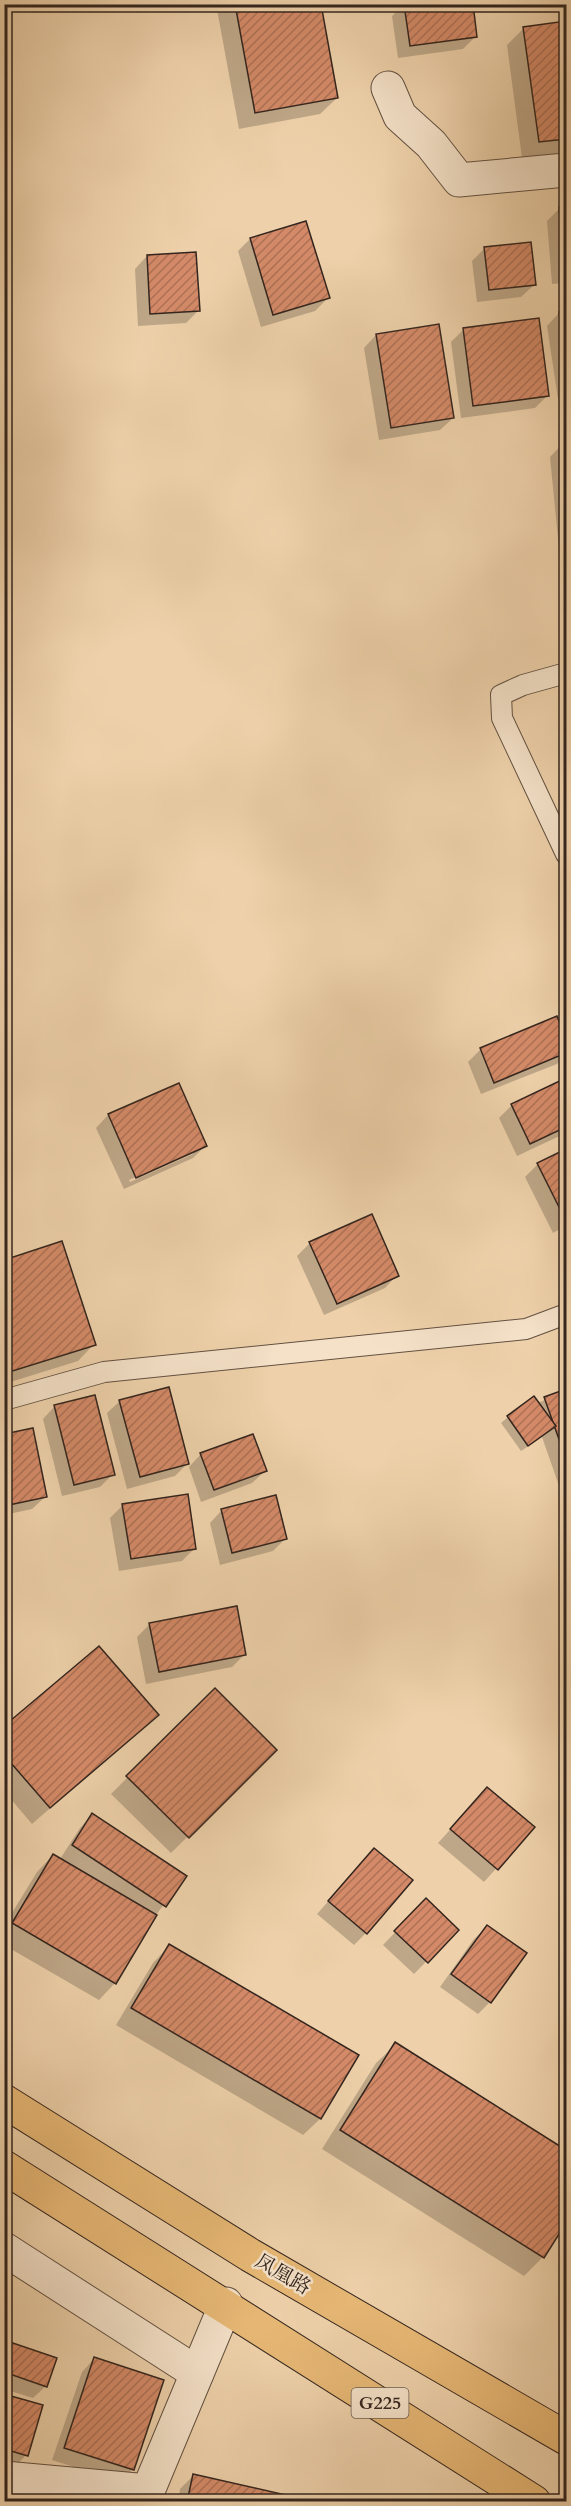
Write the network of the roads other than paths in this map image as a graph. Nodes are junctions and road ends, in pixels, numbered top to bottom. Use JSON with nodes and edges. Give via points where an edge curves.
{"nodes":[{"id":1,"x":388,"y":87,"type":"dead end"},
{"id":2,"x":567,"y":170,"type":"edge"},
{"id":3,"x":567,"y":673,"type":"edge"},
{"id":4,"x":567,"y":854,"type":"edge"},
{"id":5,"x":567,"y":1314,"type":"edge"},
{"id":6,"x":4,"y":1400,"type":"edge"},
{"id":7,"x":4,"y":2101,"type":"edge"},
{"id":8,"x":4,"y":2167,"type":"edge"},
{"id":9,"x":4,"y":2249,"type":"edge"},
{"id":10,"x":226,"y":2304,"type":"junction"},
{"id":11,"x":197,"y":2373,"type":"junction"},
{"id":12,"x":567,"y":2438,"type":"edge"},
{"id":13,"x":4,"y":2478,"type":"edge"},
{"id":14,"x":534,"y":2502,"type":"edge"}],
"edges":[{"from":1,"to":2,"type":"street","via":[[400,116],[431,144],[459,180]]},
{"from":3,"to":4,"type":"lane","via":[[501,695],[502,718]]},
{"from":5,"to":6,"type":"lane","via":[[526,1329],[104,1372]]},
{"from":7,"to":12,"type":"highway","name":"凤凰路","via":[[250,2255]]},
{"from":8,"to":10,"type":"highway","number":"G225"},
{"from":9,"to":11,"type":"street"},
{"from":10,"to":11,"type":"street"},
{"from":10,"to":14,"type":"highway","number":"G225"},
{"from":11,"to":13,"type":"street","via":[[148,2491]]}]}
